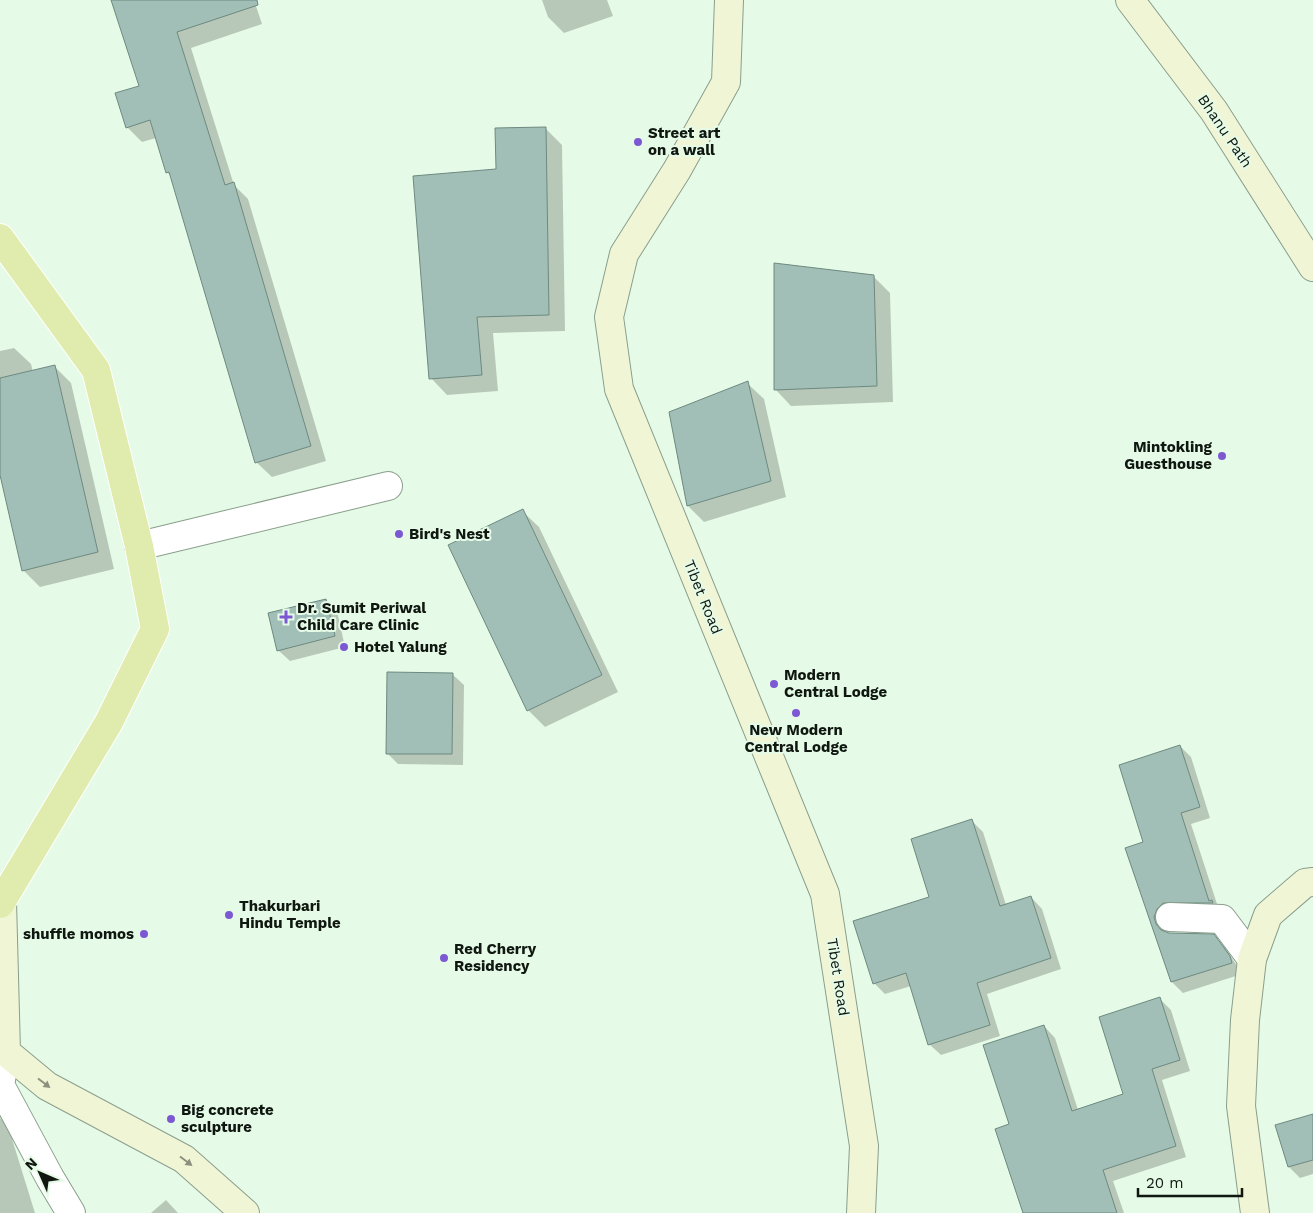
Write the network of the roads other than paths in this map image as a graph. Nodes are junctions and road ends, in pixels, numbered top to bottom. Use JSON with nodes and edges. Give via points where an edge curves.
{"nodes":[{"id":1,"x":729,"y":0,"type":"edge"},
{"id":2,"x":1130,"y":0,"type":"edge"},
{"id":3,"x":0,"y":238,"type":"edge"},
{"id":4,"x":1313,"y":267,"type":"edge"},
{"id":5,"x":388,"y":486,"type":"dead end"},
{"id":6,"x":139,"y":546,"type":"junction"},
{"id":7,"x":1313,"y":882,"type":"edge"},
{"id":8,"x":1,"y":903,"type":"edge"},
{"id":9,"x":1170,"y":917,"type":"dead end"},
{"id":10,"x":1252,"y":958,"type":"junction"},
{"id":11,"x":6,"y":1052,"type":"junction"},
{"id":12,"x":71,"y":1213,"type":"edge"},
{"id":13,"x":245,"y":1213,"type":"edge"},
{"id":14,"x":861,"y":1213,"type":"edge"},
{"id":15,"x":1255,"y":1213,"type":"edge"}],
"edges":[{"from":1,"to":14,"type":"street","name":"Tibet Road","via":[[726,82],[677,170],[624,254],[609,317],[619,390],[825,894],[864,1146]]},
{"from":2,"to":4,"type":"street","name":"Bhanu Path","via":[[1214,111]]},
{"from":3,"to":6,"type":"main road","via":[[96,370]]},
{"from":5,"to":6,"type":"street"},
{"from":6,"to":8,"type":"main road","via":[[155,629],[109,722]]},
{"from":7,"to":10,"type":"street","via":[[1305,883],[1268,915]]},
{"from":8,"to":11,"type":"street"},
{"from":9,"to":10,"type":"street","via":[[1222,919]]},
{"from":10,"to":15,"type":"street","via":[[1241,1106]]},
{"from":11,"to":12,"type":"street","via":[[0,1085]]},
{"from":11,"to":13,"type":"street","one_way":true,"via":[[47,1086],[184,1159]]}]}
